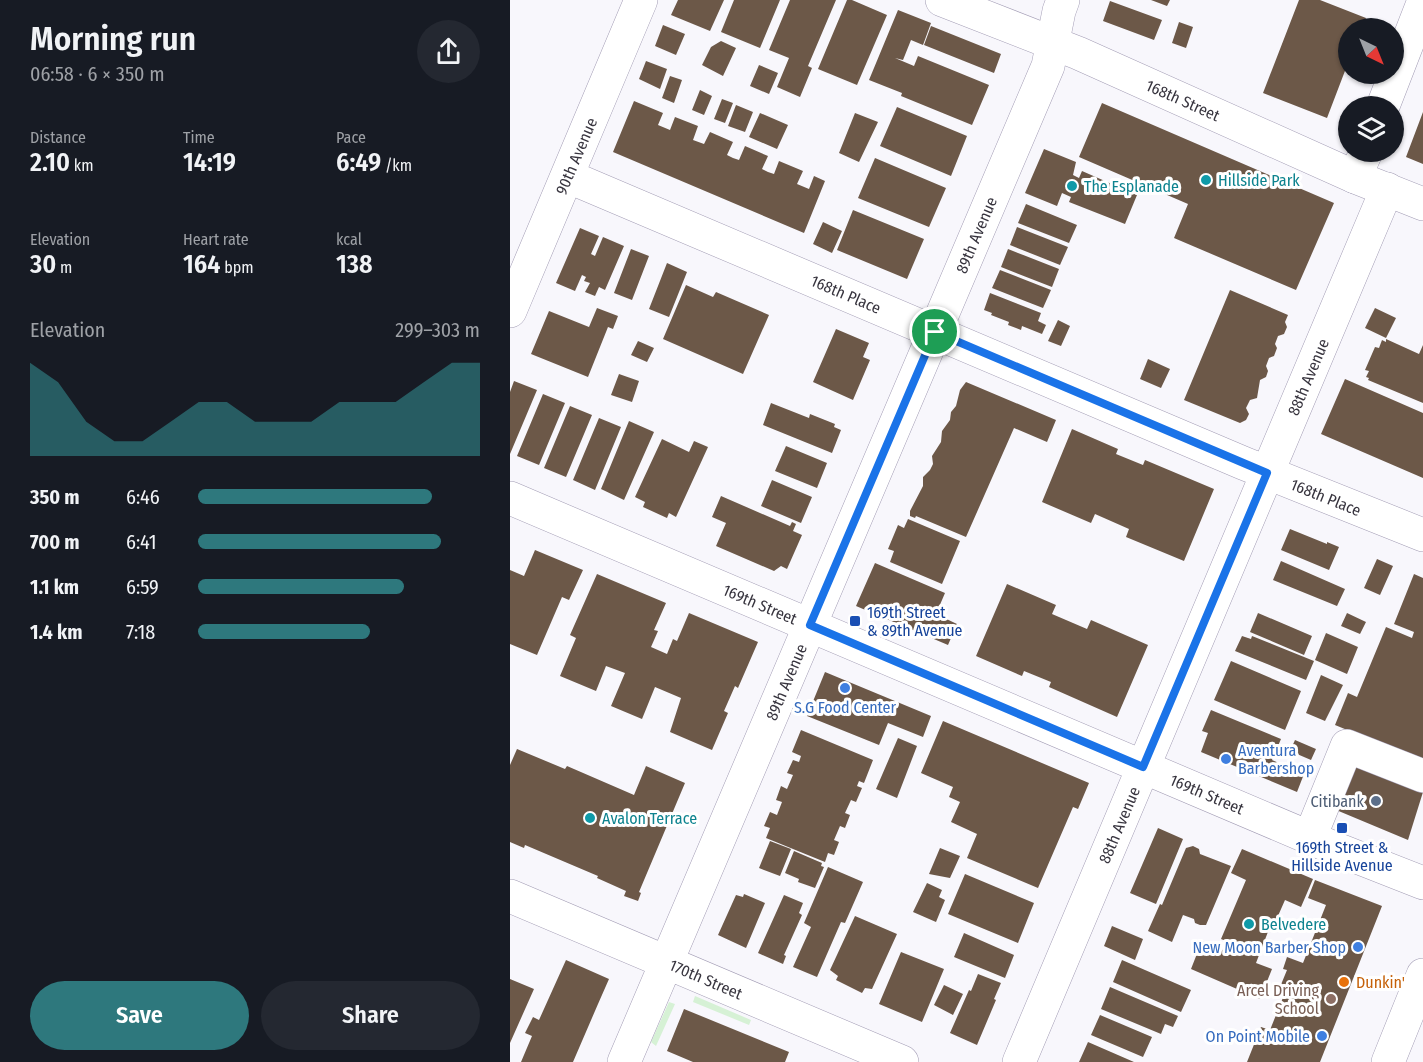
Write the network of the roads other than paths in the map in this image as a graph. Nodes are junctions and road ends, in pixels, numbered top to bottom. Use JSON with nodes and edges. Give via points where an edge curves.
{"nodes":[{"id":1,"x":641,"y":0,"type":"edge"},
{"id":2,"x":942,"y":0,"type":"edge"},
{"id":3,"x":1064,"y":0,"type":"edge"},
{"id":4,"x":1423,"y":3,"type":"edge"},
{"id":5,"x":1053,"y":43,"type":"junction"},
{"id":6,"x":1387,"y":96,"type":"edge"},
{"id":7,"x":1361,"y":164,"type":"edge"},
{"id":8,"x":567,"y":176,"type":"junction"},
{"id":9,"x":1386,"y":189,"type":"junction"},
{"id":10,"x":1423,"y":204,"type":"edge"},
{"id":11,"x":510,"y":311,"type":"edge"},
{"id":12,"x":935,"y":332,"type":"junction"},
{"id":13,"x":1267,"y":473,"type":"junction"},
{"id":14,"x":510,"y":498,"type":"edge"},
{"id":15,"x":1423,"y":536,"type":"edge"},
{"id":16,"x":810,"y":625,"type":"junction"},
{"id":17,"x":1143,"y":767,"type":"junction"},
{"id":18,"x":1423,"y":776,"type":"edge"},
{"id":19,"x":1310,"y":837,"type":"junction"},
{"id":20,"x":1415,"y":881,"type":"edge"},
{"id":21,"x":510,"y":896,"type":"edge"},
{"id":22,"x":667,"y":962,"type":"junction"},
{"id":23,"x":1423,"y":975,"type":"edge"},
{"id":24,"x":624,"y":1062,"type":"edge"},
{"id":25,"x":902,"y":1062,"type":"edge"},
{"id":26,"x":1019,"y":1062,"type":"edge"},
{"id":27,"x":1388,"y":1062,"type":"edge"}],
"edges":[{"from":1,"to":8,"type":"street","name":"90th Avenue"},
{"from":2,"to":5,"type":"street","name":"168th Street"},
{"from":3,"to":5,"type":"street","name":"89th Avenue"},
{"from":4,"to":6,"type":"street"},
{"from":5,"to":7,"type":"street","name":"168th Street"},
{"from":5,"to":12,"type":"street","name":"89th Avenue","via":[[1048,66]]},
{"from":7,"to":9,"type":"street","name":"168th Street"},
{"from":8,"to":11,"type":"street","name":"90th Avenue"},
{"from":8,"to":12,"type":"street","name":"168th Place"},
{"from":9,"to":10,"type":"street","name":"168th Street"},
{"from":9,"to":13,"type":"street","name":"88th Avenue"},
{"from":12,"to":13,"type":"street","name":"168th Place"},
{"from":12,"to":16,"type":"street","name":"89th Avenue"},
{"from":13,"to":15,"type":"street","name":"168th Place"},
{"from":13,"to":17,"type":"street","name":"88th Avenue"},
{"from":14,"to":16,"type":"street","name":"169th Street"},
{"from":16,"to":17,"type":"street","name":"169th Street"},
{"from":16,"to":22,"type":"street","name":"89th Avenue"},
{"from":17,"to":19,"type":"street","name":"169th Street"},
{"from":17,"to":26,"type":"street","name":"88th Avenue"},
{"from":18,"to":19,"type":"street","via":[[1347,746]]},
{"from":19,"to":20,"type":"street","name":"169th Street"},
{"from":21,"to":22,"type":"street","name":"170th Street"},
{"from":22,"to":24,"type":"street","name":"89th Avenue"},
{"from":22,"to":25,"type":"street","name":"170th Street"},
{"from":23,"to":27,"type":"street"}]}
